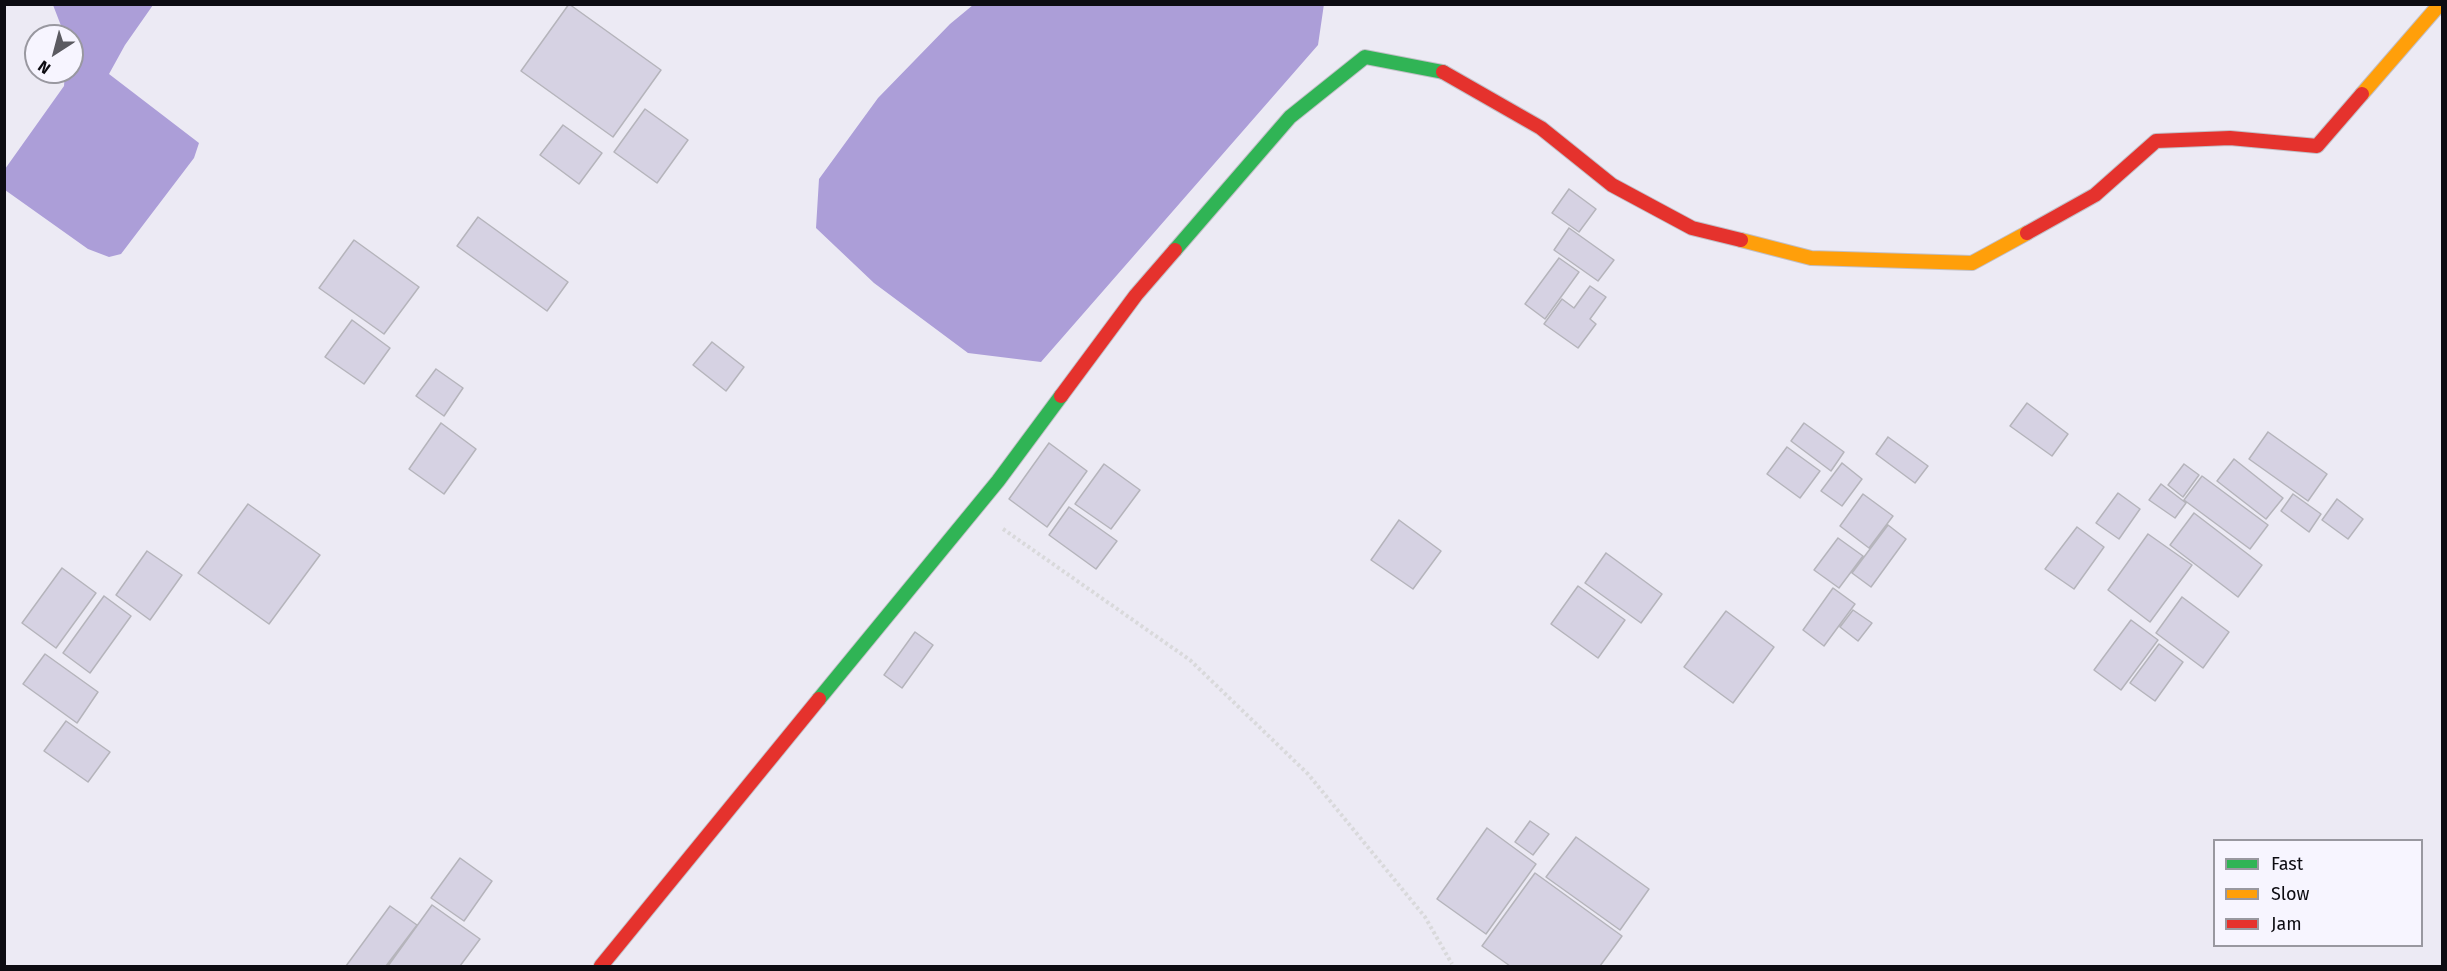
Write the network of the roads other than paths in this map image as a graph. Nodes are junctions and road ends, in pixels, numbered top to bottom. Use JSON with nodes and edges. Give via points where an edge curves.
{"nodes":[{"id":1,"x":2440,"y":4,"type":"edge"},
{"id":2,"x":601,"y":966,"type":"edge"}],
"edges":[{"from":1,"to":2,"type":"street","via":[[2317,146],[2230,138],[2156,141],[2095,195],[1972,263],[1811,258],[1692,228],[1612,185],[1541,128],[1445,72],[1365,57],[1290,117],[1136,295],[998,481]]}]}
